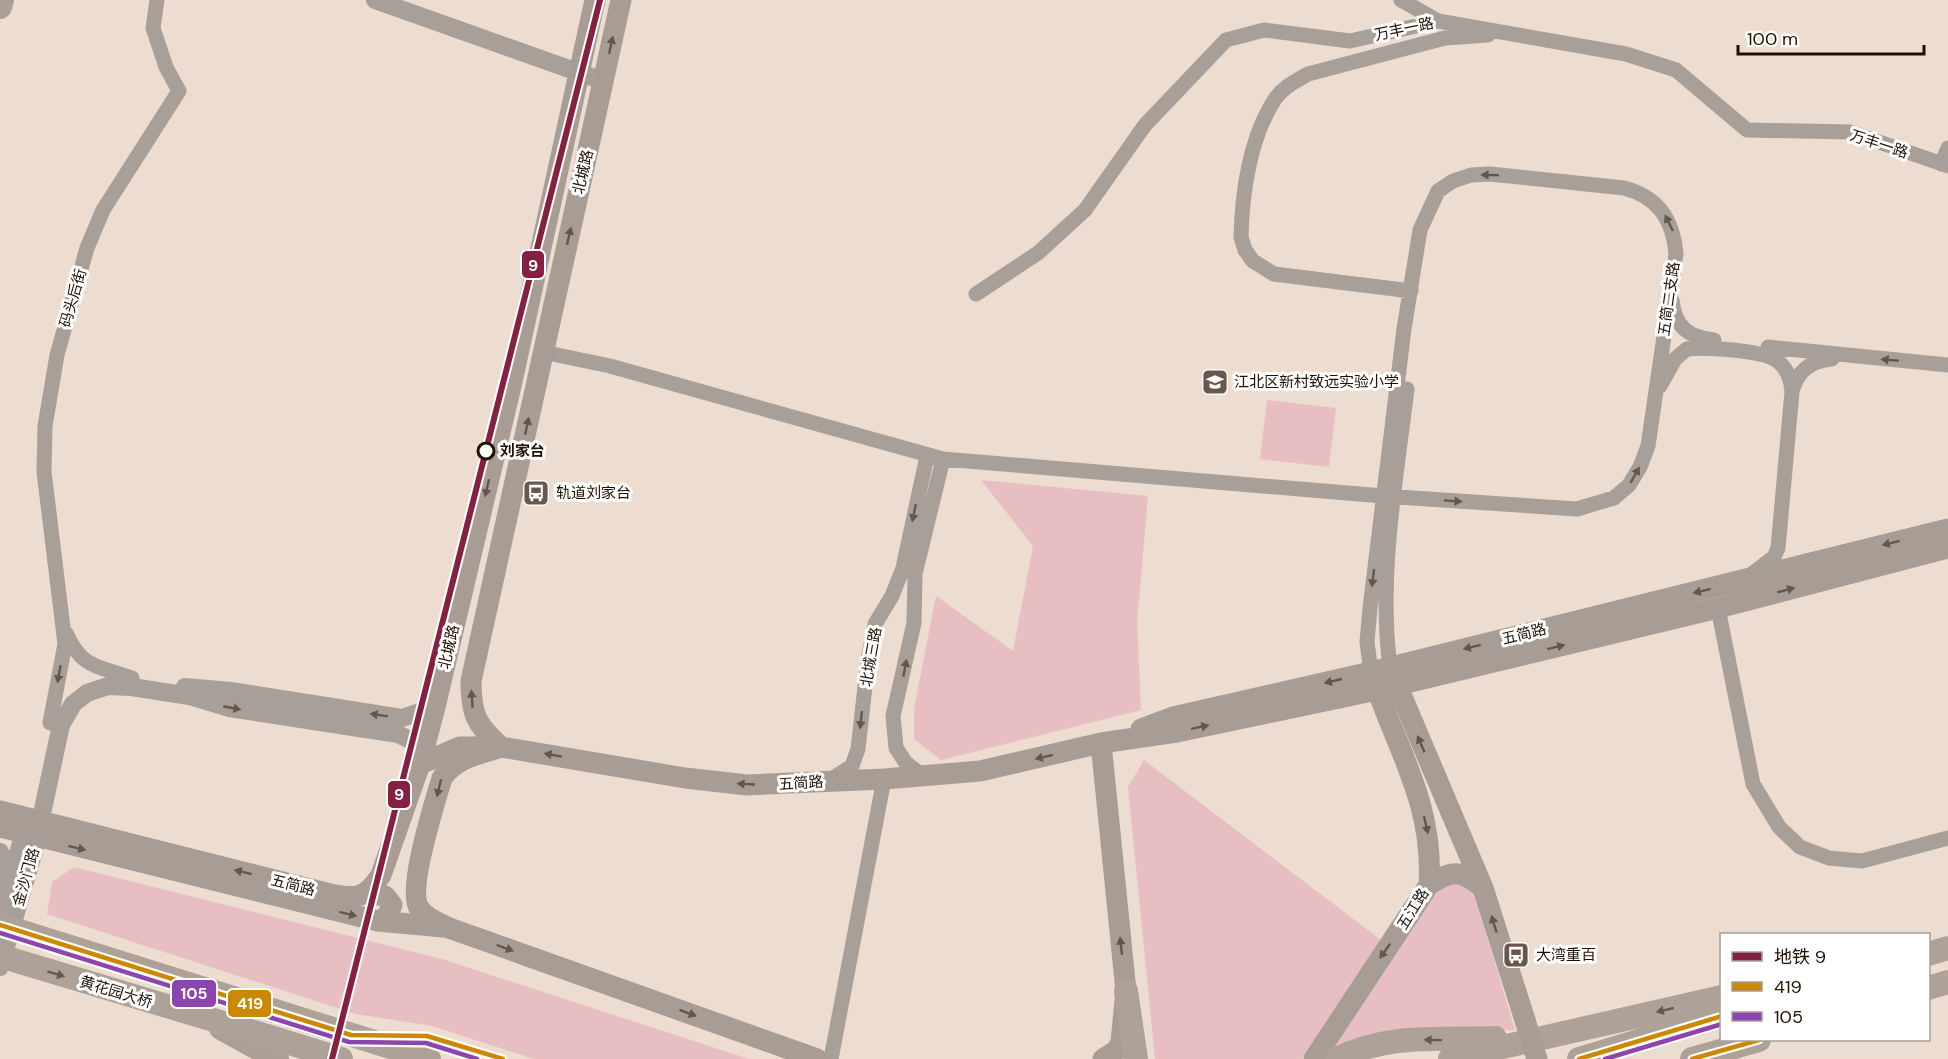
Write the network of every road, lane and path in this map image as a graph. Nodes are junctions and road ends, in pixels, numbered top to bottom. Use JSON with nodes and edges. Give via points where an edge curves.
{"nodes":[{"id":1,"x":2,"y":0,"type":"edge"},
{"id":2,"x":157,"y":0,"type":"edge"},
{"id":3,"x":375,"y":0,"type":"edge"},
{"id":4,"x":595,"y":0,"type":"edge"},
{"id":5,"x":621,"y":0,"type":"edge"},
{"id":6,"x":1401,"y":0,"type":"edge"},
{"id":7,"x":0,"y":7,"type":"edge"},
{"id":8,"x":1438,"y":21,"type":"junction"},
{"id":9,"x":1510,"y":33,"type":"junction"},
{"id":10,"x":577,"y":73,"type":"junction"},
{"id":11,"x":603,"y":81,"type":"junction"},
{"id":12,"x":1948,"y":148,"type":"edge"},
{"id":13,"x":1944,"y":165,"type":"edge"},
{"id":14,"x":1671,"y":287,"type":"junction"},
{"id":15,"x":1411,"y":291,"type":"junction"},
{"id":16,"x":976,"y":294,"type":"dead end"},
{"id":17,"x":1768,"y":347,"type":"junction"},
{"id":18,"x":543,"y":352,"type":"junction"},
{"id":19,"x":1859,"y":358,"type":"junction"},
{"id":20,"x":1948,"y":365,"type":"edge"},
{"id":21,"x":1798,"y":374,"type":"junction"},
{"id":22,"x":1792,"y":392,"type":"junction"},
{"id":23,"x":1655,"y":396,"type":"junction"},
{"id":24,"x":927,"y":456,"type":"junction"},
{"id":25,"x":942,"y":459,"type":"junction"},
{"id":26,"x":1388,"y":497,"type":"junction"},
{"id":27,"x":1948,"y":529,"type":"edge"},
{"id":28,"x":1948,"y":548,"type":"edge"},
{"id":29,"x":1804,"y":566,"type":"junction"},
{"id":30,"x":1742,"y":581,"type":"junction"},
{"id":31,"x":1718,"y":608,"type":"junction"},
{"id":32,"x":62,"y":625,"type":"junction"},
{"id":33,"x":132,"y":678,"type":"junction"},
{"id":34,"x":1384,"y":679,"type":"junction"},
{"id":35,"x":435,"y":707,"type":"junction"},
{"id":36,"x":50,"y":723,"type":"junction"},
{"id":37,"x":1101,"y":743,"type":"junction"},
{"id":38,"x":501,"y":747,"type":"junction"},
{"id":39,"x":420,"y":764,"type":"junction"},
{"id":40,"x":923,"y":776,"type":"junction"},
{"id":41,"x":885,"y":779,"type":"junction"},
{"id":42,"x":830,"y":781,"type":"junction"},
{"id":43,"x":0,"y":811,"type":"edge"},
{"id":44,"x":0,"y":827,"type":"edge"},
{"id":45,"x":32,"y":828,"type":"junction"},
{"id":46,"x":1948,"y":838,"type":"edge"},
{"id":47,"x":0,"y":852,"type":"edge"},
{"id":48,"x":1429,"y":885,"type":"junction"},
{"id":49,"x":1483,"y":888,"type":"junction"},
{"id":50,"x":366,"y":893,"type":"junction"},
{"id":51,"x":1,"y":913,"type":"edge"},
{"id":52,"x":378,"y":921,"type":"junction"},
{"id":53,"x":449,"y":928,"type":"junction"},
{"id":54,"x":1948,"y":948,"type":"edge"},
{"id":55,"x":1930,"y":954,"type":"edge"},
{"id":56,"x":0,"y":956,"type":"edge"},
{"id":57,"x":0,"y":967,"type":"edge"},
{"id":58,"x":1948,"y":982,"type":"edge"},
{"id":59,"x":1930,"y":988,"type":"edge"},
{"id":60,"x":1126,"y":991,"type":"junction"},
{"id":61,"x":1720,"y":997,"type":"edge"},
{"id":62,"x":1720,"y":1017,"type":"edge"},
{"id":63,"x":1555,"y":1036,"type":"junction"},
{"id":64,"x":1756,"y":1041,"type":"edge"},
{"id":65,"x":269,"y":1048,"type":"edge"},
{"id":66,"x":341,"y":1059,"type":"edge"},
{"id":67,"x":429,"y":1059,"type":"edge"},
{"id":68,"x":817,"y":1059,"type":"edge"},
{"id":69,"x":831,"y":1059,"type":"edge"},
{"id":70,"x":1103,"y":1059,"type":"edge"},
{"id":71,"x":1136,"y":1059,"type":"edge"},
{"id":72,"x":1314,"y":1059,"type":"edge"},
{"id":73,"x":1337,"y":1059,"type":"edge"},
{"id":74,"x":1450,"y":1059,"type":"edge"},
{"id":75,"x":1538,"y":1059,"type":"edge"},
{"id":76,"x":1579,"y":1059,"type":"edge"},
{"id":77,"x":1694,"y":1059,"type":"edge"}],
"edges":[{"from":1,"to":7,"type":"main road"},
{"from":2,"to":32,"type":"street","name":"码头后街","via":[[153,28],[179,91],[103,210],[87,248],[57,355],[45,426],[44,472]]},
{"from":3,"to":10,"type":"street"},
{"from":4,"to":10,"type":"main road","name":"北城路"},
{"from":11,"to":5,"type":"main road","name":"北城路","one_way":true},
{"from":6,"to":8,"type":"street"},
{"from":8,"to":9,"type":"street","name":"万丰一路"},
{"from":8,"to":16,"type":"street","name":"万丰一路","via":[[1350,41],[1264,30],[1226,40],[1145,125],[1085,210],[1038,253]]},
{"from":9,"to":13,"type":"street","name":"万丰一路","via":[[1626,54],[1676,70],[1747,130],[1850,132]]},
{"from":9,"to":15,"type":"street","via":[[1445,38],[1308,74],[1275,98],[1255,142],[1240,237],[1253,261],[1274,274]]},
{"from":10,"to":11,"type":"street"},
{"from":10,"to":35,"type":"main road","name":"北城路","one_way":true,"via":[[511,386]]},
{"from":18,"to":11,"type":"main road","name":"北城路","one_way":true},
{"from":12,"to":13,"type":"street"},
{"from":14,"to":15,"type":"street","name":"五简二支路","one_way":true,"via":[[1676,254],[1674,233],[1666,216],[1648,197],[1624,188],[1490,174],[1471,175],[1438,191],[1420,230]]},
{"from":14,"to":17,"type":"street","via":[[1674,313],[1690,335]]},
{"from":14,"to":23,"type":"street","name":"五简二支路"},
{"from":15,"to":26,"type":"street","name":"五简二支路","via":[[1415,318]]},
{"from":17,"to":19,"type":"street"},
{"from":17,"to":21,"type":"street","via":[[1790,359]]},
{"from":18,"to":24,"type":"street","via":[[610,366]]},
{"from":38,"to":18,"type":"main road","name":"北城路","one_way":true,"via":[[485,733],[473,714],[471,681]]},
{"from":20,"to":19,"type":"street","one_way":true},
{"from":19,"to":21,"type":"street","via":[[1820,360]]},
{"from":21,"to":22,"type":"street"},
{"from":21,"to":29,"type":"street","via":[[1801,395],[1786,548],[1792,562]]},
{"from":22,"to":23,"type":"street","via":[[1782,365],[1768,356],[1697,348],[1680,352]]},
{"from":22,"to":30,"type":"street","via":[[1778,548],[1767,564]]},
{"from":26,"to":23,"type":"street","name":"五简二支路","one_way":true,"via":[[1577,509],[1597,505],[1614,498],[1629,485],[1640,467]]},
{"from":24,"to":25,"type":"street"},
{"from":24,"to":42,"type":"street","name":"北城三路","one_way":true,"via":[[903,568],[875,624],[858,748],[852,766]]},
{"from":25,"to":26,"type":"street"},
{"from":40,"to":25,"type":"street","one_way":true,"via":[[906,763],[896,748],[893,716],[914,623],[915,573]]},
{"from":26,"to":34,"type":"street","name":"五简二支路"},
{"from":27,"to":29,"type":"main road","name":"五简路","one_way":true},
{"from":31,"to":28,"type":"main road","name":"五简路","one_way":true},
{"from":29,"to":30,"type":"main road","name":"五简路"},
{"from":30,"to":34,"type":"main road","name":"五简路","one_way":true},
{"from":34,"to":31,"type":"main road","name":"五简路","one_way":true},
{"from":31,"to":46,"type":"street","via":[[1753,784],[1779,827],[1800,847],[1829,858],[1862,861]]},
{"from":32,"to":33,"type":"street","name":"码头后街","via":[[72,648],[84,662]]},
{"from":32,"to":36,"type":"street","name":"码头后街","one_way":true,"via":[[64,644]]},
{"from":35,"to":33,"type":"street","one_way":true,"via":[[402,718]]},
{"from":33,"to":36,"type":"street","via":[[96,678],[67,700]]},
{"from":34,"to":37,"type":"main road","name":"五简路","via":[[1173,717]]},
{"from":34,"to":48,"type":"main road","name":"五江路","one_way":true,"via":[[1420,798],[1431,855]]},
{"from":49,"to":34,"type":"main road","one_way":true},
{"from":35,"to":39,"type":"main road","name":"北城路"},
{"from":36,"to":45,"type":"street"},
{"from":37,"to":40,"type":"main road","name":"五简路","one_way":true,"via":[[1021,763]]},
{"from":60,"to":37,"type":"main road","one_way":true},
{"from":38,"to":39,"type":"main road","name":"五简路","via":[[460,747]]},
{"from":42,"to":38,"type":"main road","name":"五简路","one_way":true,"via":[[781,785],[717,782]]},
{"from":38,"to":53,"type":"main road","name":"五简路","one_way":true,"via":[[462,759],[442,777],[414,891],[419,908]]},
{"from":45,"to":39,"type":"street","one_way":true,"via":[[61,725],[73,704],[87,693],[108,686],[189,696],[230,708],[398,734],[414,742]]},
{"from":39,"to":50,"type":"main road","via":[[381,875]]},
{"from":40,"to":41,"type":"main road","name":"五简路"},
{"from":41,"to":42,"type":"main road","name":"五简路"},
{"from":41,"to":69,"type":"street"},
{"from":43,"to":45,"type":"main road","name":"五简路"},
{"from":44,"to":45,"type":"main road","name":"五简路"},
{"from":50,"to":45,"type":"main road","name":"五简路","one_way":true,"via":[[356,898],[330,894]]},
{"from":45,"to":51,"type":"street","name":"金沙门路"},
{"from":45,"to":52,"type":"main road","name":"五简路","one_way":true},
{"from":45,"to":57,"type":"street","name":"金沙门路"},
{"from":47,"to":51,"type":"street","via":[[5,867]]},
{"from":48,"to":49,"type":"main road","via":[[1454,873],[1468,875]]},
{"from":48,"to":72,"type":"main road","name":"五江路","one_way":true},
{"from":75,"to":49,"type":"main road","one_way":true,"bridge":true},
{"from":50,"to":52,"type":"main road","via":[[385,896],[392,905],[387,918]]},
{"from":51,"to":67,"type":"highway","name":"黄花园大桥","bridge":true,"via":[[275,1011]]},
{"from":52,"to":53,"type":"main road","name":"五简路"},
{"from":53,"to":68,"type":"main road","name":"五简路","one_way":true},
{"from":54,"to":55,"type":"highway"},
{"from":56,"to":65,"type":"highway","name":"黄花园大桥","one_way":true,"bridge":true,"via":[[207,1020]]},
{"from":58,"to":59,"type":"highway"},
{"from":60,"to":70,"type":"main road","via":[[1121,1042]]},
{"from":60,"to":71,"type":"highway"},
{"from":61,"to":63,"type":"highway","one_way":true},
{"from":62,"to":76,"type":"highway"},
{"from":63,"to":73,"type":"highway","one_way":true,"via":[[1390,1040]]},
{"from":63,"to":74,"type":"highway"},
{"from":64,"to":77,"type":"highway"},
{"from":65,"to":66,"type":"highway","name":"黄花园大桥"}]}
